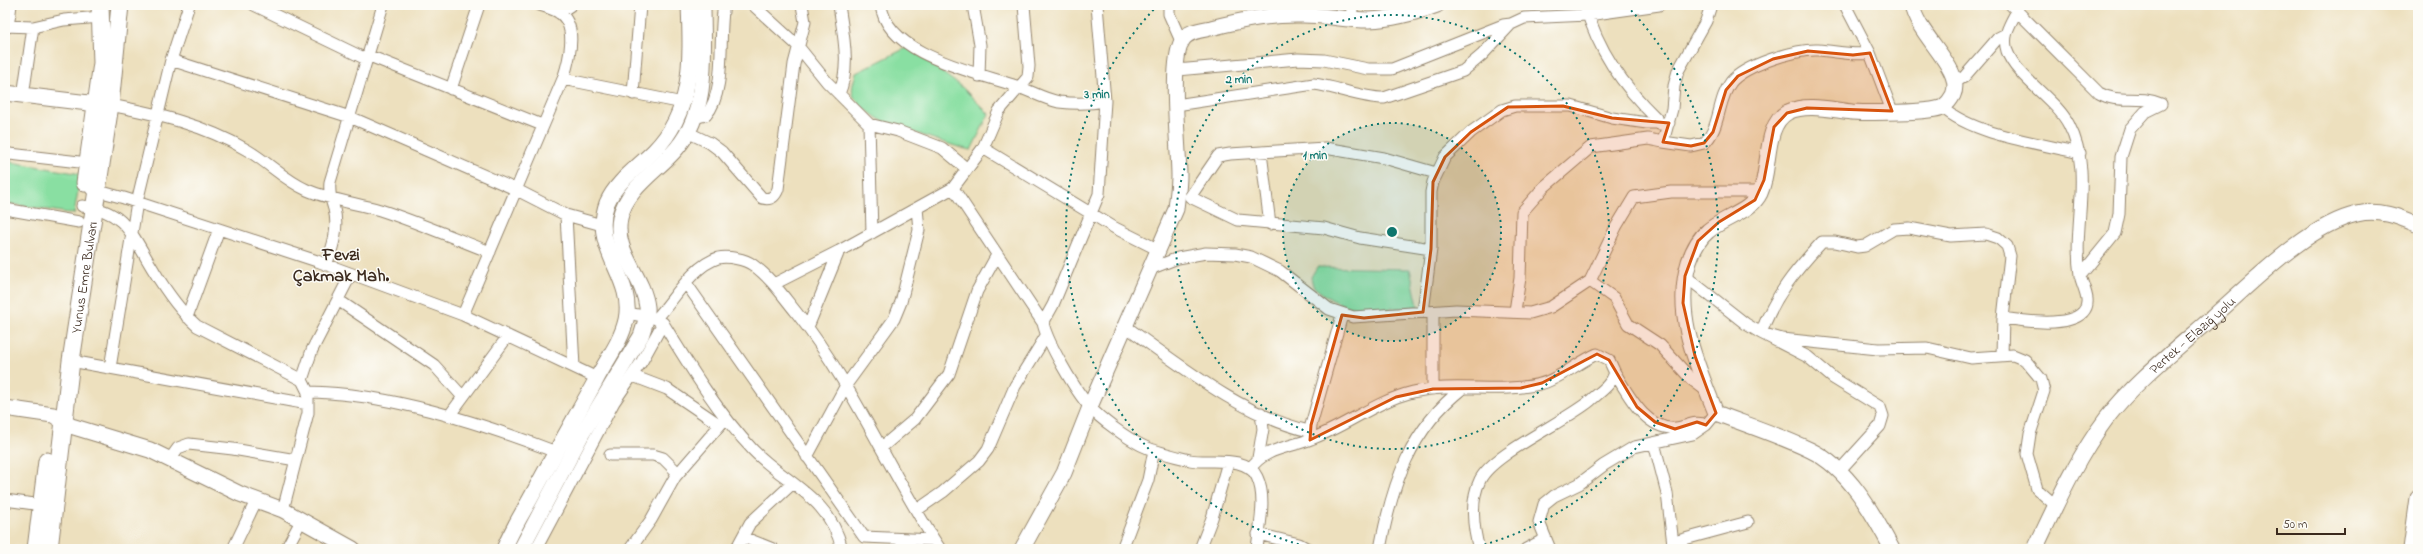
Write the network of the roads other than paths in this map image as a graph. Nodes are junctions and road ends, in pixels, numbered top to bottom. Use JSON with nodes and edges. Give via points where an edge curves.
{"nodes":[{"id":1,"x":11,"y":5,"type":"edge"},
{"id":2,"x":120,"y":5,"type":"edge"},
{"id":3,"x":189,"y":5,"type":"edge"},
{"id":4,"x":254,"y":5,"type":"edge"},
{"id":5,"x":383,"y":5,"type":"edge"},
{"id":6,"x":479,"y":5,"type":"edge"},
{"id":7,"x":540,"y":5,"type":"edge"},
{"id":8,"x":571,"y":5,"type":"edge"},
{"id":9,"x":640,"y":5,"type":"edge"},
{"id":10,"x":689,"y":5,"type":"edge"},
{"id":11,"x":703,"y":5,"type":"edge"},
{"id":12,"x":724,"y":5,"type":"edge"},
{"id":13,"x":753,"y":5,"type":"edge"},
{"id":14,"x":802,"y":5,"type":"edge"},
{"id":15,"x":838,"y":5,"type":"edge"},
{"id":16,"x":881,"y":5,"type":"edge"},
{"id":17,"x":973,"y":5,"type":"edge"},
{"id":18,"x":1024,"y":5,"type":"edge"},
{"id":19,"x":1097,"y":5,"type":"edge"},
{"id":20,"x":1168,"y":5,"type":"edge"},
{"id":21,"x":1437,"y":5,"type":"edge"},
{"id":22,"x":1659,"y":5,"type":"edge"},
{"id":23,"x":1711,"y":5,"type":"edge"},
{"id":24,"x":1845,"y":5,"type":"edge"},
{"id":25,"x":1912,"y":5,"type":"edge"},
{"id":26,"x":2014,"y":8,"type":"edge"},
{"id":27,"x":1586,"y":10,"type":"edge"},
{"id":28,"x":101,"y":11,"type":"edge"},
{"id":29,"x":1352,"y":12,"type":"edge"},
{"id":30,"x":559,"y":13,"type":"junction"},
{"id":31,"x":1511,"y":24,"type":"junction"},
{"id":32,"x":6,"y":27,"type":"edge"},
{"id":33,"x":33,"y":27,"type":"junction"},
{"id":34,"x":2006,"y":34,"type":"junction"},
{"id":35,"x":1182,"y":41,"type":"junction"},
{"id":36,"x":798,"y":45,"type":"junction"},
{"id":37,"x":1870,"y":53,"type":"junction"},
{"id":38,"x":366,"y":57,"type":"junction"},
{"id":39,"x":171,"y":60,"type":"junction"},
{"id":40,"x":1177,"y":70,"type":"junction"},
{"id":41,"x":980,"y":76,"type":"junction"},
{"id":42,"x":563,"y":79,"type":"junction"},
{"id":43,"x":1955,"y":82,"type":"junction"},
{"id":44,"x":1021,"y":87,"type":"junction"},
{"id":45,"x":451,"y":90,"type":"junction"},
{"id":46,"x":5,"y":93,"type":"edge"},
{"id":47,"x":633,"y":94,"type":"junction"},
{"id":48,"x":839,"y":94,"type":"junction"},
{"id":49,"x":23,"y":96,"type":"junction"},
{"id":50,"x":1105,"y":102,"type":"junction"},
{"id":51,"x":683,"y":103,"type":"junction"},
{"id":52,"x":103,"y":105,"type":"junction"},
{"id":53,"x":1176,"y":105,"type":"junction"},
{"id":54,"x":1942,"y":107,"type":"junction"},
{"id":55,"x":1892,"y":112,"type":"junction"},
{"id":56,"x":157,"y":114,"type":"junction"},
{"id":57,"x":350,"y":118,"type":"junction"},
{"id":58,"x":694,"y":118,"type":"junction"},
{"id":59,"x":1664,"y":123,"type":"junction"},
{"id":60,"x":869,"y":124,"type":"junction"},
{"id":61,"x":542,"y":125,"type":"junction"},
{"id":62,"x":688,"y":132,"type":"junction"},
{"id":63,"x":1663,"y":142,"type":"junction"},
{"id":64,"x":983,"y":148,"type":"junction"},
{"id":65,"x":1261,"y":153,"type":"junction"},
{"id":66,"x":2080,"y":153,"type":"junction"},
{"id":67,"x":5,"y":157,"type":"edge"},
{"id":68,"x":88,"y":163,"type":"junction"},
{"id":69,"x":967,"y":169,"type":"junction"},
{"id":70,"x":1436,"y":172,"type":"junction"},
{"id":71,"x":953,"y":188,"type":"junction"},
{"id":72,"x":90,"y":189,"type":"junction"},
{"id":73,"x":515,"y":189,"type":"junction"},
{"id":74,"x":1760,"y":192,"type":"junction"},
{"id":75,"x":1184,"y":197,"type":"junction"},
{"id":76,"x":330,"y":199,"type":"junction"},
{"id":77,"x":137,"y":202,"type":"junction"},
{"id":78,"x":917,"y":208,"type":"junction"},
{"id":79,"x":5,"y":209,"type":"edge"},
{"id":80,"x":85,"y":212,"type":"junction"},
{"id":81,"x":1092,"y":214,"type":"junction"},
{"id":82,"x":566,"y":215,"type":"junction"},
{"id":83,"x":1270,"y":224,"type":"junction"},
{"id":84,"x":602,"y":225,"type":"junction"},
{"id":85,"x":2418,"y":225,"type":"edge"},
{"id":86,"x":219,"y":229,"type":"junction"},
{"id":87,"x":131,"y":230,"type":"junction"},
{"id":88,"x":872,"y":233,"type":"junction"},
{"id":89,"x":1431,"y":249,"type":"junction"},
{"id":90,"x":1159,"y":250,"type":"junction"},
{"id":91,"x":839,"y":251,"type":"junction"},
{"id":92,"x":490,"y":252,"type":"junction"},
{"id":93,"x":998,"y":255,"type":"junction"},
{"id":94,"x":326,"y":265,"type":"junction"},
{"id":95,"x":1150,"y":269,"type":"junction"},
{"id":96,"x":351,"y":274,"type":"junction"},
{"id":97,"x":1685,"y":276,"type":"junction"},
{"id":98,"x":2080,"y":276,"type":"junction"},
{"id":99,"x":1590,"y":281,"type":"junction"},
{"id":100,"x":686,"y":283,"type":"junction"},
{"id":101,"x":774,"y":284,"type":"junction"},
{"id":102,"x":338,"y":300,"type":"junction"},
{"id":103,"x":1515,"y":311,"type":"junction"},
{"id":104,"x":1428,"y":312,"type":"junction"},
{"id":105,"x":627,"y":313,"type":"junction"},
{"id":106,"x":463,"y":315,"type":"junction"},
{"id":107,"x":1342,"y":315,"type":"junction"},
{"id":108,"x":187,"y":317,"type":"junction"},
{"id":109,"x":2004,"y":318,"type":"junction"},
{"id":110,"x":655,"y":319,"type":"junction"},
{"id":111,"x":1043,"y":323,"type":"junction"},
{"id":112,"x":1125,"y":326,"type":"junction"},
{"id":113,"x":808,"y":327,"type":"junction"},
{"id":114,"x":1761,"y":333,"type":"junction"},
{"id":115,"x":508,"y":336,"type":"junction"},
{"id":116,"x":1046,"y":336,"type":"junction"},
{"id":117,"x":2002,"y":355,"type":"junction"},
{"id":118,"x":71,"y":361,"type":"junction"},
{"id":119,"x":574,"y":366,"type":"junction"},
{"id":120,"x":110,"y":368,"type":"junction"},
{"id":121,"x":1615,"y":373,"type":"junction"},
{"id":122,"x":633,"y":376,"type":"junction"},
{"id":123,"x":597,"y":378,"type":"junction"},
{"id":124,"x":302,"y":380,"type":"junction"},
{"id":125,"x":846,"y":385,"type":"junction"},
{"id":126,"x":1464,"y":388,"type":"junction"},
{"id":127,"x":1434,"y":389,"type":"junction"},
{"id":128,"x":1707,"y":391,"type":"junction"},
{"id":129,"x":308,"y":392,"type":"junction"},
{"id":130,"x":463,"y":397,"type":"junction"},
{"id":131,"x":308,"y":404,"type":"junction"},
{"id":132,"x":1090,"y":407,"type":"junction"},
{"id":133,"x":5,"y":408,"type":"edge"},
{"id":134,"x":1260,"y":413,"type":"junction"},
{"id":135,"x":1716,"y":413,"type":"junction"},
{"id":136,"x":449,"y":416,"type":"junction"},
{"id":137,"x":58,"y":419,"type":"junction"},
{"id":138,"x":723,"y":421,"type":"junction"},
{"id":139,"x":1706,"y":425,"type":"junction"},
{"id":140,"x":1310,"y":436,"type":"junction"},
{"id":141,"x":1654,"y":443,"type":"junction"},
{"id":142,"x":882,"y":446,"type":"junction"},
{"id":143,"x":1154,"y":450,"type":"junction"},
{"id":144,"x":556,"y":452,"type":"junction"},
{"id":145,"x":610,"y":455,"type":"dead end"},
{"id":146,"x":807,"y":457,"type":"junction"},
{"id":147,"x":1258,"y":458,"type":"junction"},
{"id":148,"x":170,"y":459,"type":"junction"},
{"id":149,"x":296,"y":460,"type":"junction"},
{"id":150,"x":1228,"y":462,"type":"junction"},
{"id":151,"x":1250,"y":469,"type":"junction"},
{"id":152,"x":1839,"y":471,"type":"junction"},
{"id":153,"x":678,"y":473,"type":"junction"},
{"id":154,"x":793,"y":482,"type":"junction"},
{"id":155,"x":2418,"y":498,"type":"edge"},
{"id":156,"x":5,"y":500,"type":"edge"},
{"id":157,"x":256,"y":501,"type":"junction"},
{"id":158,"x":42,"y":505,"type":"junction"},
{"id":159,"x":2056,"y":505,"type":"junction"},
{"id":160,"x":283,"y":510,"type":"junction"},
{"id":161,"x":917,"y":510,"type":"junction"},
{"id":162,"x":301,"y":521,"type":"junction"},
{"id":163,"x":1748,"y":522,"type":"dead end"},
{"id":164,"x":1258,"y":534,"type":"junction"},
{"id":165,"x":743,"y":537,"type":"junction"},
{"id":166,"x":937,"y":544,"type":"edge"},
{"id":167,"x":1548,"y":544,"type":"edge"},
{"id":168,"x":1673,"y":547,"type":"edge"},
{"id":169,"x":36,"y":549,"type":"edge"},
{"id":170,"x":49,"y":549,"type":"edge"},
{"id":171,"x":233,"y":549,"type":"edge"},
{"id":172,"x":286,"y":549,"type":"edge"},
{"id":173,"x":353,"y":549,"type":"edge"},
{"id":174,"x":504,"y":549,"type":"edge"},
{"id":175,"x":521,"y":549,"type":"edge"},
{"id":176,"x":536,"y":549,"type":"edge"},
{"id":177,"x":630,"y":549,"type":"edge"},
{"id":178,"x":736,"y":549,"type":"edge"},
{"id":179,"x":772,"y":549,"type":"edge"},
{"id":180,"x":842,"y":549,"type":"edge"},
{"id":181,"x":1022,"y":549,"type":"edge"},
{"id":182,"x":1122,"y":549,"type":"edge"},
{"id":183,"x":1200,"y":549,"type":"edge"},
{"id":184,"x":1257,"y":549,"type":"edge"},
{"id":185,"x":1308,"y":549,"type":"edge"},
{"id":186,"x":1380,"y":549,"type":"edge"},
{"id":187,"x":1479,"y":549,"type":"edge"},
{"id":188,"x":1526,"y":549,"type":"edge"},
{"id":189,"x":1892,"y":549,"type":"edge"},
{"id":190,"x":2035,"y":549,"type":"edge"},
{"id":191,"x":2411,"y":549,"type":"edge"}],
"edges":[{"from":1,"to":32,"type":"street"},
{"from":2,"to":52,"type":"main road","name":"Yunus Emre Bulvarı"},
{"from":3,"to":39,"type":"street"},
{"from":4,"to":38,"type":"street"},
{"from":5,"to":38,"type":"street"},
{"from":6,"to":45,"type":"street"},
{"from":7,"to":30,"type":"street"},
{"from":8,"to":30,"type":"street"},
{"from":9,"to":47,"type":"street"},
{"from":10,"to":51,"type":"street","via":[[690,66]]},
{"from":11,"to":58,"type":"street","via":[[702,86]]},
{"from":12,"to":58,"type":"street","via":[[721,60],[713,100],[706,115]]},
{"from":13,"to":36,"type":"street"},
{"from":14,"to":36,"type":"street","via":[[805,22]]},
{"from":15,"to":48,"type":"street","via":[[846,68]]},
{"from":16,"to":41,"type":"street","via":[[885,20],[899,38],[950,65]]},
{"from":17,"to":41,"type":"street","via":[[980,45]]},
{"from":18,"to":44,"type":"street","via":[[1029,72],[1026,82]]},
{"from":19,"to":50,"type":"street"},
{"from":20,"to":35,"type":"street","via":[[1169,14]]},
{"from":21,"to":29,"type":"street","via":[[1408,16],[1370,20]]},
{"from":22,"to":27,"type":"street"},
{"from":23,"to":59,"type":"street","via":[[1706,21],[1678,71]]},
{"from":24,"to":37,"type":"street"},
{"from":25,"to":43,"type":"street","via":[[1919,27],[1951,68]]},
{"from":26,"to":34,"type":"street"},
{"from":26,"to":98,"type":"street","via":[[2098,93],[2112,99],[2143,98],[2161,104],[2146,112],[2130,129],[2121,158],[2119,214],[2115,233]]},
{"from":27,"to":31,"type":"street","via":[[1524,18]]},
{"from":27,"to":59,"type":"street","via":[[1598,41],[1616,74],[1636,99]]},
{"from":28,"to":33,"type":"street"},
{"from":28,"to":52,"type":"main road","name":"Yunus Emre Bulvarı"},
{"from":29,"to":35,"type":"street","via":[[1273,15],[1245,19],[1189,33]]},
{"from":30,"to":42,"type":"street","via":[[568,27],[571,47]]},
{"from":31,"to":40,"type":"street","via":[[1392,68],[1368,69],[1324,60],[1298,59]]},
{"from":31,"to":53,"type":"street","via":[[1463,71],[1384,98],[1372,98],[1337,87],[1314,84]]},
{"from":32,"to":33,"type":"street"},
{"from":33,"to":49,"type":"street"},
{"from":34,"to":43,"type":"street","via":[[1998,38],[1964,77]]},
{"from":34,"to":66,"type":"street","via":[[2006,46],[2011,59],[2063,116]]},
{"from":35,"to":40,"type":"street"},
{"from":36,"to":48,"type":"street"},
{"from":36,"to":62,"type":"street","via":[[778,190],[774,196],[762,198],[722,152]]},
{"from":37,"to":55,"type":"street"},
{"from":37,"to":63,"type":"street","via":[[1853,55],[1817,50],[1773,59],[1731,82],[1721,102],[1713,132],[1704,143],[1691,146]]},
{"from":38,"to":45,"type":"street"},
{"from":38,"to":57,"type":"street"},
{"from":39,"to":56,"type":"street"},
{"from":39,"to":57,"type":"street"},
{"from":40,"to":53,"type":"street"},
{"from":41,"to":44,"type":"street"},
{"from":42,"to":47,"type":"street"},
{"from":42,"to":61,"type":"street"},
{"from":43,"to":54,"type":"street","via":[[1953,95]]},
{"from":44,"to":50,"type":"street","via":[[1058,101],[1081,104]]},
{"from":44,"to":64,"type":"street","via":[[999,111]]},
{"from":45,"to":61,"type":"street"},
{"from":46,"to":49,"type":"street"},
{"from":47,"to":51,"type":"street"},
{"from":48,"to":60,"type":"street"},
{"from":49,"to":52,"type":"street"},
{"from":50,"to":81,"type":"street","via":[[1101,180]]},
{"from":51,"to":84,"type":"street","via":[[677,118],[659,146],[615,190],[608,202]]},
{"from":52,"to":56,"type":"street"},
{"from":52,"to":68,"type":"main road","name":"Yunus Emre Bulvarı"},
{"from":52,"to":72,"type":"main road","name":"Yunus Emre Bulvarı"},
{"from":53,"to":75,"type":"street","via":[[1179,177]]},
{"from":54,"to":55,"type":"street"},
{"from":54,"to":66,"type":"street","via":[[1952,116],[1971,125]]},
{"from":55,"to":74,"type":"street","via":[[1807,108],[1787,113],[1774,126]]},
{"from":56,"to":76,"type":"street","via":[[220,135],[247,150],[291,182]]},
{"from":56,"to":77,"type":"street"},
{"from":57,"to":73,"type":"street"},
{"from":57,"to":76,"type":"street","via":[[330,182]]},
{"from":58,"to":62,"type":"street"},
{"from":59,"to":63,"type":"street"},
{"from":59,"to":70,"type":"street","via":[[1612,118],[1571,106],[1508,107],[1472,132],[1451,151]]},
{"from":60,"to":69,"type":"street","via":[[898,131],[942,148]]},
{"from":60,"to":88,"type":"street"},
{"from":61,"to":73,"type":"street"},
{"from":62,"to":110,"type":"street","via":[[678,147],[628,198],[620,217],[622,247]]},
{"from":63,"to":103,"type":"street","via":[[1648,139],[1591,146],[1544,187],[1522,212],[1520,278]]},
{"from":64,"to":69,"type":"street"},
{"from":64,"to":81,"type":"street"},
{"from":65,"to":70,"type":"street","via":[[1325,148],[1384,158]]},
{"from":65,"to":75,"type":"street","via":[[1218,156]]},
{"from":65,"to":83,"type":"street"},
{"from":66,"to":98,"type":"street"},
{"from":67,"to":68,"type":"street","via":[[10,154]]},
{"from":68,"to":72,"type":"main road","name":"Yunus Emre Bulvarı"},
{"from":69,"to":71,"type":"street"},
{"from":70,"to":89,"type":"street","via":[[1431,192]]},
{"from":71,"to":78,"type":"street"},
{"from":71,"to":93,"type":"street"},
{"from":72,"to":77,"type":"street"},
{"from":72,"to":80,"type":"main road","name":"Yunus Emre Bulvarı"},
{"from":73,"to":82,"type":"street"},
{"from":73,"to":92,"type":"street"},
{"from":74,"to":97,"type":"street","via":[[1750,206],[1706,232],[1698,241]]},
{"from":74,"to":99,"type":"street","via":[[1671,192],[1634,197],[1616,227]]},
{"from":75,"to":83,"type":"street","via":[[1238,220]]},
{"from":75,"to":90,"type":"street","via":[[1176,209]]},
{"from":76,"to":92,"type":"street","via":[[398,216]]},
{"from":76,"to":94,"type":"street","via":[[336,229]]},
{"from":77,"to":86,"type":"street"},
{"from":77,"to":87,"type":"street"},
{"from":78,"to":88,"type":"street"},
{"from":78,"to":125,"type":"street","via":[[919,230],[901,302],[885,334]]},
{"from":79,"to":80,"type":"street"},
{"from":80,"to":87,"type":"street","via":[[106,211]]},
{"from":80,"to":118,"type":"main road","name":"Yunus Emre Bulvarı"},
{"from":80,"to":137,"type":"main road","name":"Yunus Emre Bulvarı"},
{"from":81,"to":90,"type":"street"},
{"from":81,"to":111,"type":"street"},
{"from":82,"to":84,"type":"street"},
{"from":82,"to":119,"type":"street"},
{"from":83,"to":89,"type":"street","via":[[1324,228],[1360,238]]},
{"from":84,"to":105,"type":"street","via":[[607,251],[625,290]]},
{"from":85,"to":159,"type":"street","name":"Pertek - Elazığ yolu","via":[[2387,213],[2357,214],[2325,228],[2290,250],[2124,399],[2092,439]]},
{"from":86,"to":94,"type":"street"},
{"from":86,"to":108,"type":"street"},
{"from":87,"to":108,"type":"street","via":[[154,272]]},
{"from":87,"to":120,"type":"street"},
{"from":88,"to":91,"type":"street"},
{"from":89,"to":104,"type":"street"},
{"from":90,"to":95,"type":"street"},
{"from":91,"to":101,"type":"street"},
{"from":91,"to":113,"type":"street"},
{"from":92,"to":106,"type":"street"},
{"from":93,"to":111,"type":"street"},
{"from":93,"to":142,"type":"street","via":[[977,291],[949,374],[914,419]]},
{"from":94,"to":96,"type":"street"},
{"from":95,"to":107,"type":"street","via":[[1199,253],[1220,252],[1246,256],[1280,271],[1318,302]]},
{"from":95,"to":112,"type":"street"},
{"from":96,"to":102,"type":"street"},
{"from":96,"to":106,"type":"street"},
{"from":97,"to":114,"type":"street"},
{"from":97,"to":128,"type":"street","via":[[1684,318]]},
{"from":98,"to":109,"type":"street","via":[[2087,301],[2084,311],[2074,320]]},
{"from":99,"to":103,"type":"street","via":[[1551,306],[1530,312]]},
{"from":99,"to":128,"type":"street","via":[[1614,298],[1628,324],[1660,345],[1691,379]]},
{"from":100,"to":101,"type":"street","via":[[696,272],[718,258],[730,258],[752,264]]},
{"from":100,"to":110,"type":"street"},
{"from":100,"to":146,"type":"street"},
{"from":101,"to":113,"type":"street"},
{"from":102,"to":124,"type":"street","via":[[312,350]]},
{"from":102,"to":130,"type":"street","via":[[434,365]]},
{"from":103,"to":104,"type":"street"},
{"from":104,"to":107,"type":"street","via":[[1364,318]]},
{"from":104,"to":127,"type":"street"},
{"from":105,"to":110,"type":"street"},
{"from":105,"to":123,"type":"street","via":[[621,334]]},
{"from":106,"to":115,"type":"street"},
{"from":107,"to":140,"type":"street"},
{"from":108,"to":124,"type":"street","via":[[203,330]]},
{"from":109,"to":114,"type":"street","via":[[2010,256],[2007,246],[1998,238],[1986,234],[1951,236],[1909,228],[1894,229],[1865,246],[1822,242],[1792,274],[1767,316]]},
{"from":109,"to":117,"type":"street"},
{"from":110,"to":122,"type":"street"},
{"from":110,"to":138,"type":"street"},
{"from":110,"to":175,"type":"street","via":[[641,336],[582,434]]},
{"from":111,"to":116,"type":"street"},
{"from":112,"to":132,"type":"street"},
{"from":112,"to":134,"type":"street","via":[[1211,386]]},
{"from":113,"to":125,"type":"street"},
{"from":114,"to":117,"type":"street","via":[[1799,342],[1878,349],[1927,348],[1971,358]]},
{"from":114,"to":152,"type":"street","via":[[1808,357],[1833,378],[1880,407],[1883,416],[1880,426]]},
{"from":115,"to":119,"type":"street"},
{"from":115,"to":130,"type":"street"},
{"from":116,"to":132,"type":"street"},
{"from":116,"to":161,"type":"street","via":[[1014,386],[988,449],[979,461],[943,492]]},
{"from":117,"to":159,"type":"street","via":[[2013,355],[2025,360],[2041,379],[2044,392],[2030,434],[2027,454],[2037,489]]},
{"from":118,"to":120,"type":"street"},
{"from":118,"to":137,"type":"main road","name":"Yunus Emre Bulvarı"},
{"from":119,"to":123,"type":"street"},
{"from":120,"to":131,"type":"street"},
{"from":121,"to":126,"type":"street","via":[[1609,360],[1597,354],[1542,383],[1521,388]]},
{"from":121,"to":139,"type":"street","via":[[1637,407],[1661,426],[1675,428],[1697,422]]},
{"from":121,"to":187,"type":"street","via":[[1612,381],[1577,412],[1491,466],[1480,480],[1473,502]]},
{"from":122,"to":138,"type":"street","via":[[667,388]]},
{"from":122,"to":176,"type":"street","via":[[614,402]]},
{"from":123,"to":144,"type":"street"},
{"from":124,"to":129,"type":"street"},
{"from":125,"to":142,"type":"street"},
{"from":125,"to":146,"type":"street"},
{"from":126,"to":127,"type":"street"},
{"from":126,"to":186,"type":"street","via":[[1444,403],[1408,453],[1391,497]]},
{"from":127,"to":140,"type":"street","via":[[1413,392],[1379,404]]},
{"from":128,"to":135,"type":"street"},
{"from":129,"to":131,"type":"street"},
{"from":129,"to":136,"type":"street","via":[[355,394]]},
{"from":130,"to":136,"type":"street"},
{"from":131,"to":149,"type":"street"},
{"from":132,"to":143,"type":"street","via":[[1140,445]]},
{"from":132,"to":181,"type":"street","via":[[1064,473]]},
{"from":133,"to":137,"type":"street"},
{"from":134,"to":140,"type":"street"},
{"from":134,"to":147,"type":"street","via":[[1262,429]]},
{"from":135,"to":139,"type":"street"},
{"from":135,"to":152,"type":"street","via":[[1810,450]]},
{"from":136,"to":144,"type":"street","via":[[495,429]]},
{"from":137,"to":148,"type":"street"},
{"from":137,"to":158,"type":"main road","name":"Yunus Emre Bulvarı"},
{"from":137,"to":170,"type":"main road","name":"Yunus Emre Bulvarı"},
{"from":138,"to":153,"type":"street"},
{"from":138,"to":154,"type":"street"},
{"from":139,"to":141,"type":"street","via":[[1693,434]]},
{"from":140,"to":147,"type":"street"},
{"from":141,"to":167,"type":"street","via":[[1634,447],[1544,504],[1539,522]]},
{"from":141,"to":168,"type":"street","via":[[1667,493]]},
{"from":142,"to":161,"type":"street"},
{"from":143,"to":150,"type":"street","via":[[1192,460]]},
{"from":143,"to":182,"type":"street","via":[[1148,480]]},
{"from":144,"to":174,"type":"street"},
{"from":145,"to":153,"type":"street","via":[[653,455],[663,458]]},
{"from":146,"to":166,"type":"street","via":[[864,537]]},
{"from":147,"to":151,"type":"street"},
{"from":148,"to":149,"type":"street","via":[[178,448],[189,444]]},
{"from":148,"to":157,"type":"street","via":[[195,474]]},
{"from":149,"to":160,"type":"street"},
{"from":150,"to":151,"type":"street"},
{"from":150,"to":183,"type":"street"},
{"from":151,"to":164,"type":"street","via":[[1257,477],[1262,498]]},
{"from":152,"to":189,"type":"street","via":[[1870,510]]},
{"from":153,"to":177,"type":"street","via":[[651,520]]},
{"from":154,"to":165,"type":"street","via":[[750,523]]},
{"from":154,"to":180,"type":"street","via":[[822,507],[839,536]]},
{"from":155,"to":191,"type":"street"},
{"from":156,"to":158,"type":"street"},
{"from":157,"to":160,"type":"street"},
{"from":157,"to":171,"type":"street"},
{"from":158,"to":169,"type":"main road","name":"Yunus Emre Bulvarı"},
{"from":159,"to":190,"type":"street","name":"Pertek - Elazığ yolu"},
{"from":160,"to":162,"type":"street"},
{"from":161,"to":166,"type":"street"},
{"from":162,"to":172,"type":"street"},
{"from":162,"to":173,"type":"street"},
{"from":163,"to":168,"type":"street","via":[[1681,540]]},
{"from":164,"to":184,"type":"street"},
{"from":164,"to":185,"type":"street","via":[[1299,544]]},
{"from":165,"to":178,"type":"street"},
{"from":165,"to":179,"type":"street"},
{"from":167,"to":188,"type":"street"}]}
